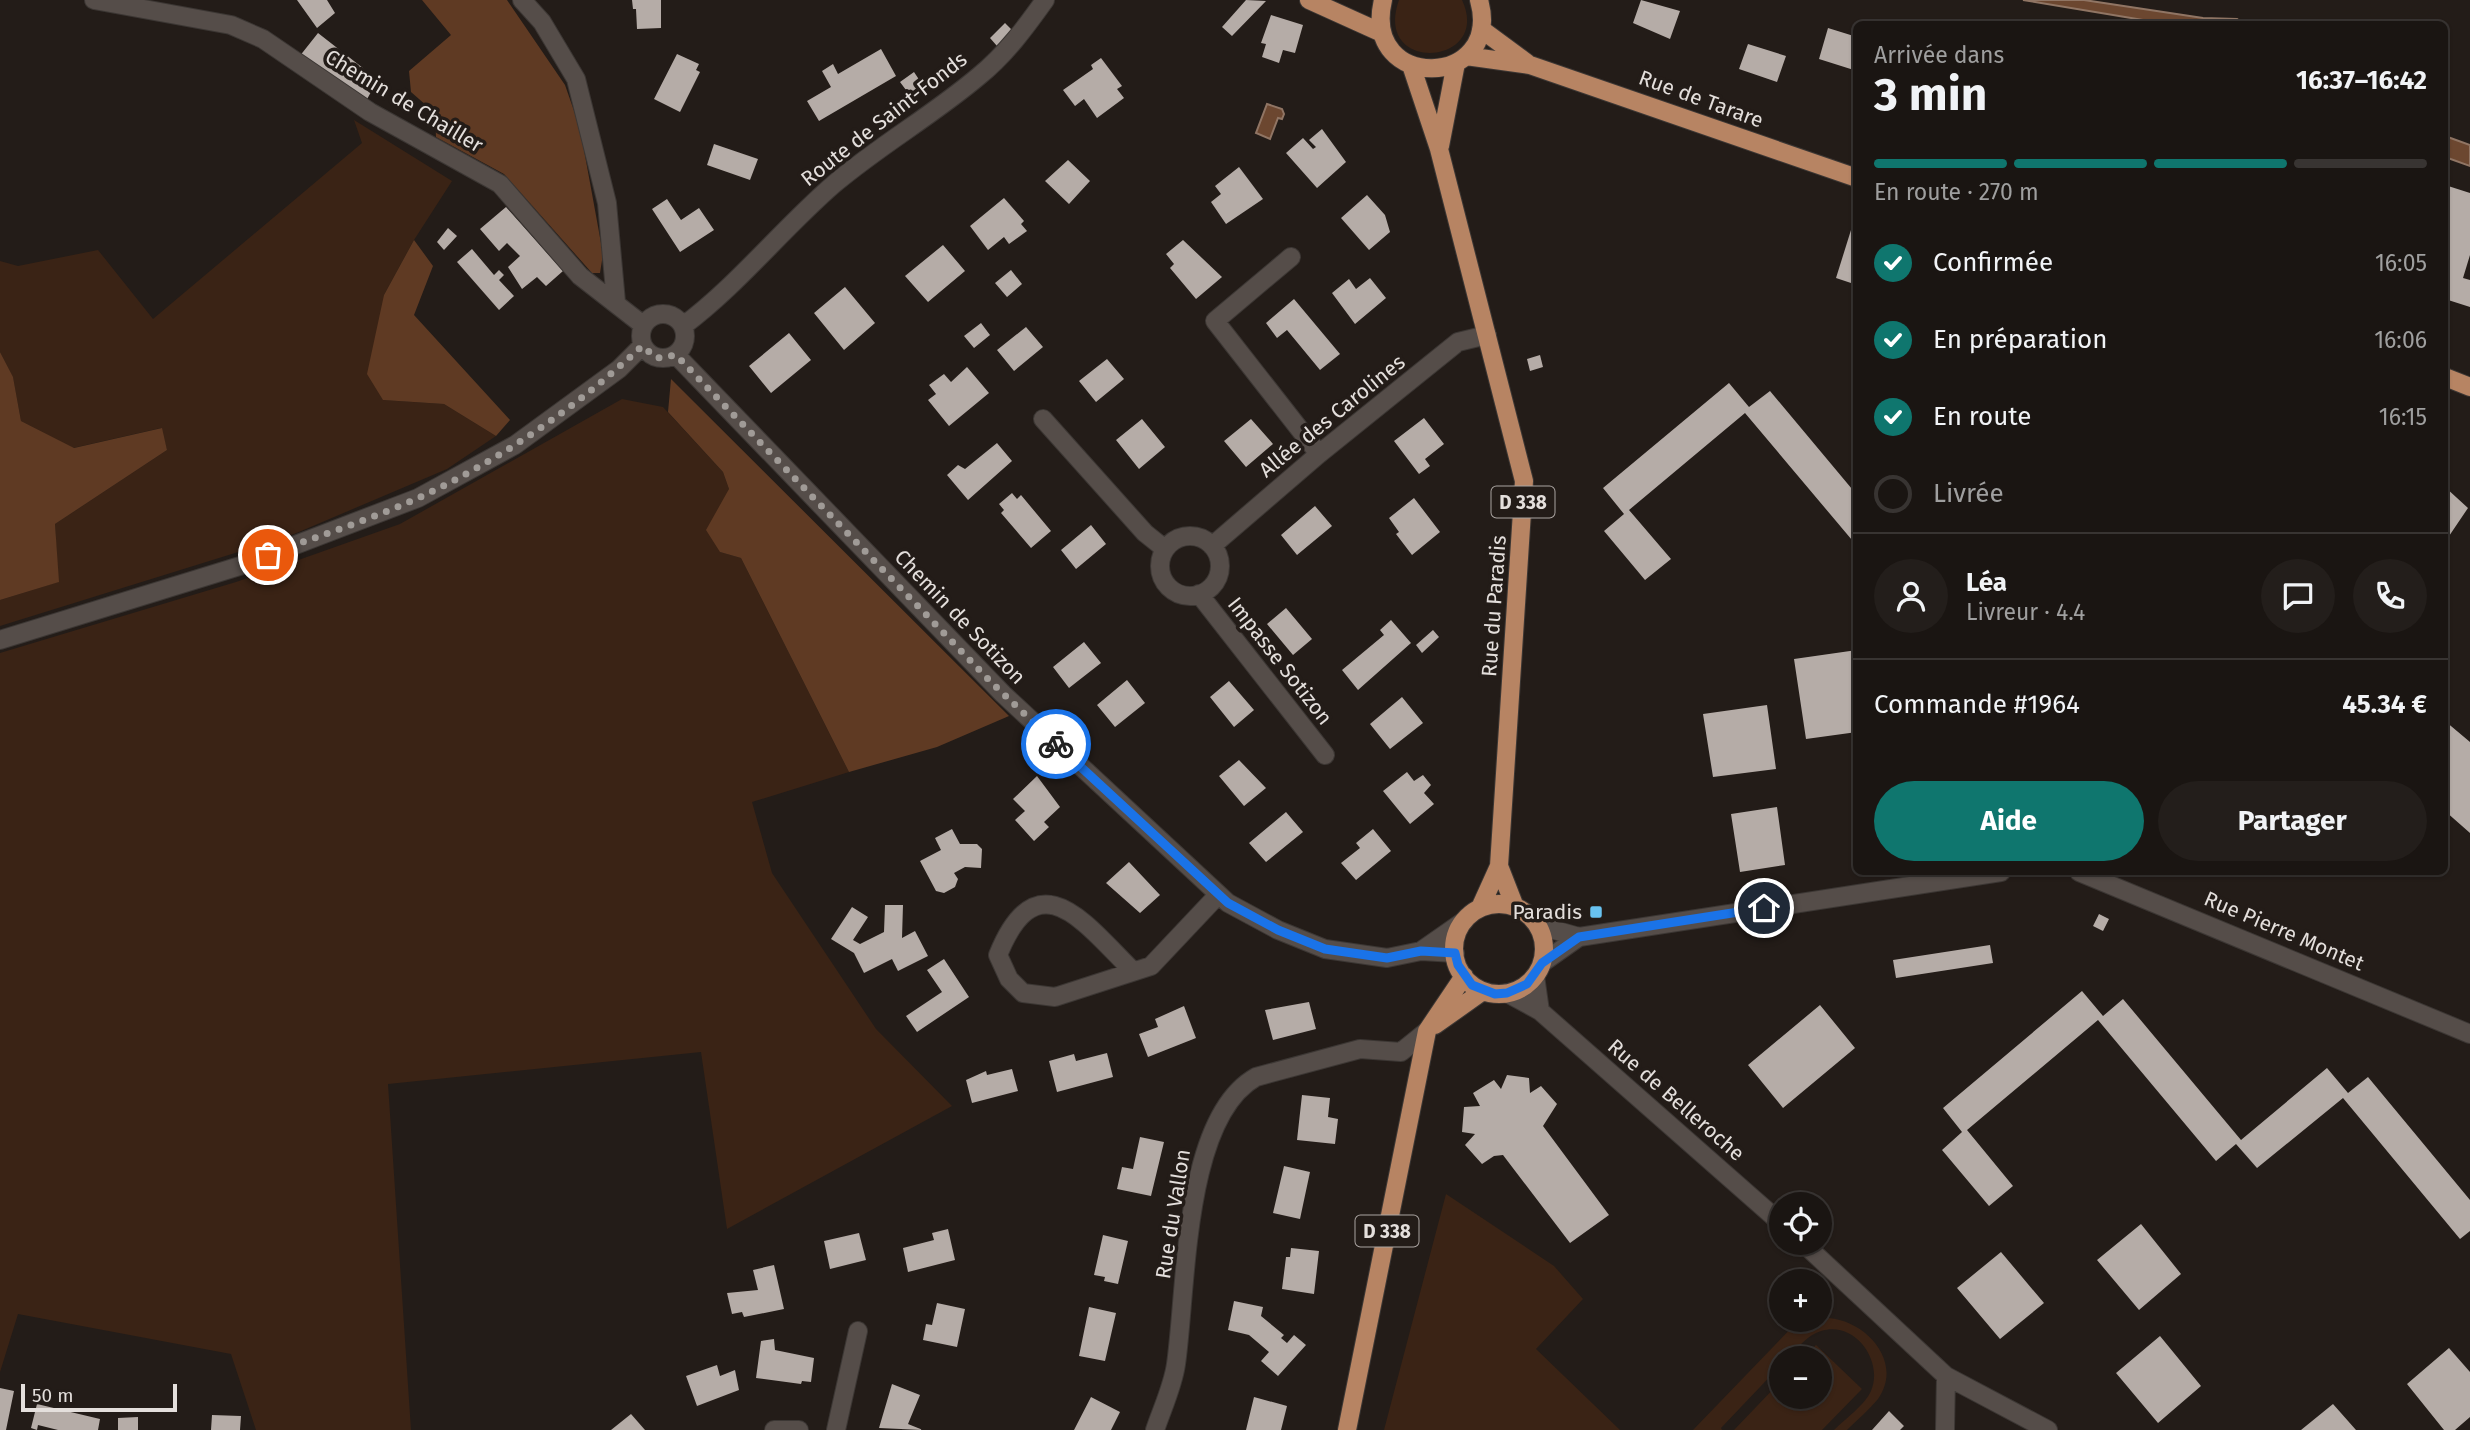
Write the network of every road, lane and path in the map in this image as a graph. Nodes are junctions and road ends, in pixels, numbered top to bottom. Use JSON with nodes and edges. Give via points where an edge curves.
{"nodes":[{"id":1,"x":94,"y":0,"type":"edge"},
{"id":2,"x":522,"y":0,"type":"edge"},
{"id":3,"x":1045,"y":0,"type":"edge"},
{"id":4,"x":1309,"y":0,"type":"edge"},
{"id":5,"x":1382,"y":0,"type":"edge"},
{"id":6,"x":1479,"y":0,"type":"edge"},
{"id":7,"x":1481,"y":29,"type":"junction"},
{"id":8,"x":1382,"y":33,"type":"junction"},
{"id":9,"x":1461,"y":60,"type":"junction"},
{"id":10,"x":1411,"y":65,"type":"junction"},
{"id":11,"x":1530,"y":65,"type":"junction"},
{"id":12,"x":1439,"y":149,"type":"junction"},
{"id":13,"x":1853,"y":177,"type":"edge"},
{"id":14,"x":1291,"y":257,"type":"dead end"},
{"id":15,"x":617,"y":302,"type":"junction"},
{"id":16,"x":643,"y":325,"type":"junction"},
{"id":17,"x":682,"y":326,"type":"junction"},
{"id":18,"x":1488,"y":335,"type":"junction"},
{"id":19,"x":642,"y":346,"type":"junction"},
{"id":20,"x":676,"y":355,"type":"junction"},
{"id":21,"x":2448,"y":378,"type":"edge"},
{"id":22,"x":2470,"y":387,"type":"edge"},
{"id":23,"x":1043,"y":419,"type":"dead end"},
{"id":24,"x":1319,"y":454,"type":"junction"},
{"id":25,"x":1212,"y":546,"type":"junction"},
{"id":26,"x":1165,"y":549,"type":"junction"},
{"id":27,"x":1199,"y":594,"type":"junction"},
{"id":28,"x":0,"y":640,"type":"edge"},
{"id":29,"x":1325,"y":755,"type":"dead end"},
{"id":30,"x":1499,"y":866,"type":"junction"},
{"id":31,"x":1982,"y":875,"type":"edge"},
{"id":32,"x":2087,"y":875,"type":"edge"},
{"id":33,"x":1218,"y":895,"type":"junction"},
{"id":34,"x":1515,"y":907,"type":"junction"},
{"id":35,"x":1480,"y":908,"type":"junction"},
{"id":36,"x":1464,"y":921,"type":"junction"},
{"id":37,"x":1537,"y":925,"type":"junction"},
{"id":38,"x":1579,"y":937,"type":"junction"},
{"id":39,"x":1421,"y":951,"type":"junction"},
{"id":40,"x":1455,"y":953,"type":"junction"},
{"id":41,"x":1538,"y":970,"type":"junction"},
{"id":42,"x":1133,"y":971,"type":"junction"},
{"id":43,"x":1464,"y":976,"type":"junction"},
{"id":44,"x":1483,"y":991,"type":"junction"},
{"id":45,"x":1507,"y":993,"type":"junction"},
{"id":46,"x":1540,"y":1011,"type":"junction"},
{"id":47,"x":1427,"y":1031,"type":"junction"},
{"id":48,"x":2470,"y":1034,"type":"edge"},
{"id":49,"x":1769,"y":1213,"type":"edge"},
{"id":50,"x":1816,"y":1255,"type":"edge"},
{"id":51,"x":858,"y":1331,"type":"dead end"},
{"id":52,"x":1946,"y":1376,"type":"junction"},
{"id":53,"x":774,"y":1430,"type":"edge"},
{"id":54,"x":799,"y":1430,"type":"edge"},
{"id":55,"x":836,"y":1430,"type":"edge"},
{"id":56,"x":1155,"y":1430,"type":"edge"},
{"id":57,"x":1347,"y":1430,"type":"edge"},
{"id":58,"x":1945,"y":1430,"type":"edge"},
{"id":59,"x":2048,"y":1430,"type":"edge"}],
"edges":[{"from":1,"to":15,"type":"street","name":"Chemin de Chailler","via":[[231,25],[263,39],[370,112],[500,184],[580,275]]},
{"from":2,"to":15,"type":"street","via":[[542,22],[576,79],[607,203]]},
{"from":3,"to":17,"type":"street","name":"Route de Saint-Fonds","via":[[1014,43],[979,77],[868,155],[792,220]]},
{"from":4,"to":8,"type":"main road"},
{"from":5,"to":8,"type":"main road"},
{"from":6,"to":7,"type":"main road"},
{"from":7,"to":9,"type":"main road","name":"Rue du Paradis","via":[[1476,44]]},
{"from":7,"to":11,"type":"main road","name":"Rue de Tarare"},
{"from":8,"to":10,"type":"main road","via":[[1398,57]]},
{"from":9,"to":10,"type":"main road","name":"Rue de Tarare","via":[[1440,69]]},
{"from":9,"to":11,"type":"main road","name":"Rue de Tarare"},
{"from":9,"to":12,"type":"main road","name":"Rue du Paradis","number":"D 338"},
{"from":10,"to":12,"type":"main road","name":"Rue du Paradis","number":"D 338"},
{"from":11,"to":13,"type":"main road","name":"Rue de Tarare"},
{"from":12,"to":18,"type":"main road","name":"Rue du Paradis","number":"D 338"},
{"from":14,"to":24,"type":"street","via":[[1215,321]]},
{"from":15,"to":16,"type":"street","name":"Chemin de Chailler"},
{"from":16,"to":17,"type":"street","via":[[658,314],[667,314]]},
{"from":16,"to":19,"type":"street"},
{"from":17,"to":20,"type":"street","via":[[683,347]]},
{"from":18,"to":24,"type":"street","name":"Allée des Carolines","via":[[1458,342]]},
{"from":18,"to":30,"type":"main road","name":"Rue du Paradis","number":"D 338","via":[[1524,481]]},
{"from":19,"to":20,"type":"street","via":[[657,358]]},
{"from":19,"to":28,"type":"street","via":[[619,369],[515,445],[418,498],[243,565]]},
{"from":20,"to":33,"type":"street","name":"Chemin de Sotizon","via":[[1003,694]]},
{"from":21,"to":22,"type":"main road"},
{"from":23,"to":26,"type":"street","via":[[1145,533]]},
{"from":24,"to":25,"type":"street","name":"Allée des Carolines"},
{"from":25,"to":26,"type":"street","via":[[1188,536]]},
{"from":25,"to":27,"type":"street","via":[[1218,574]]},
{"from":26,"to":27,"type":"street","via":[[1160,567],[1166,584],[1181,594]]},
{"from":27,"to":29,"type":"street","name":"Impasse Sotizon"},
{"from":30,"to":34,"type":"main road","name":"Rue du Paradis","number":"D 338"},
{"from":30,"to":35,"type":"main road","name":"Rue du Paradis","number":"D 338"},
{"from":31,"to":38,"type":"street"},
{"from":32,"to":48,"type":"street","name":"Rue Pierre Montet"},
{"from":33,"to":39,"type":"street","name":"Chemin de Sotizon","via":[[1278,930],[1325,949],[1387,958]]},
{"from":33,"to":42,"type":"street","via":[[1150,966]]},
{"from":34,"to":35,"type":"main road"},
{"from":34,"to":37,"type":"main road"},
{"from":35,"to":36,"type":"main road"},
{"from":36,"to":39,"type":"street","name":"Chemin de Sotizon"},
{"from":36,"to":40,"type":"main road"},
{"from":37,"to":38,"type":"street"},
{"from":37,"to":41,"type":"main road","via":[[1544,950]]},
{"from":38,"to":41,"type":"street"},
{"from":39,"to":40,"type":"street","name":"Chemin de Sotizon"},
{"from":40,"to":43,"type":"main road"},
{"from":41,"to":45,"type":"main road","via":[[1527,984]]},
{"from":41,"to":46,"type":"street"},
{"from":42,"to":42,"type":"street","via":[[1055,997],[1023,993],[1009,979],[998,956],[1009,927],[1035,905],[1055,904],[1071,911]]},
{"from":43,"to":44,"type":"main road"},
{"from":43,"to":47,"type":"main road","number":"D 338"},
{"from":44,"to":45,"type":"main road"},
{"from":44,"to":47,"type":"main road"},
{"from":45,"to":46,"type":"street","name":"Rue de Belleroche"},
{"from":46,"to":49,"type":"street","name":"Rue de Belleroche"},
{"from":47,"to":56,"type":"street","name":"Rue du Vallon","via":[[1401,1052],[1360,1049],[1256,1077],[1227,1100],[1202,1163],[1188,1244],[1176,1368]]},
{"from":47,"to":57,"type":"main road","number":"D 338"},
{"from":50,"to":52,"type":"street"},
{"from":51,"to":55,"type":"street"},
{"from":52,"to":58,"type":"street"},
{"from":52,"to":59,"type":"street"},
{"from":53,"to":54,"type":"street"}]}
